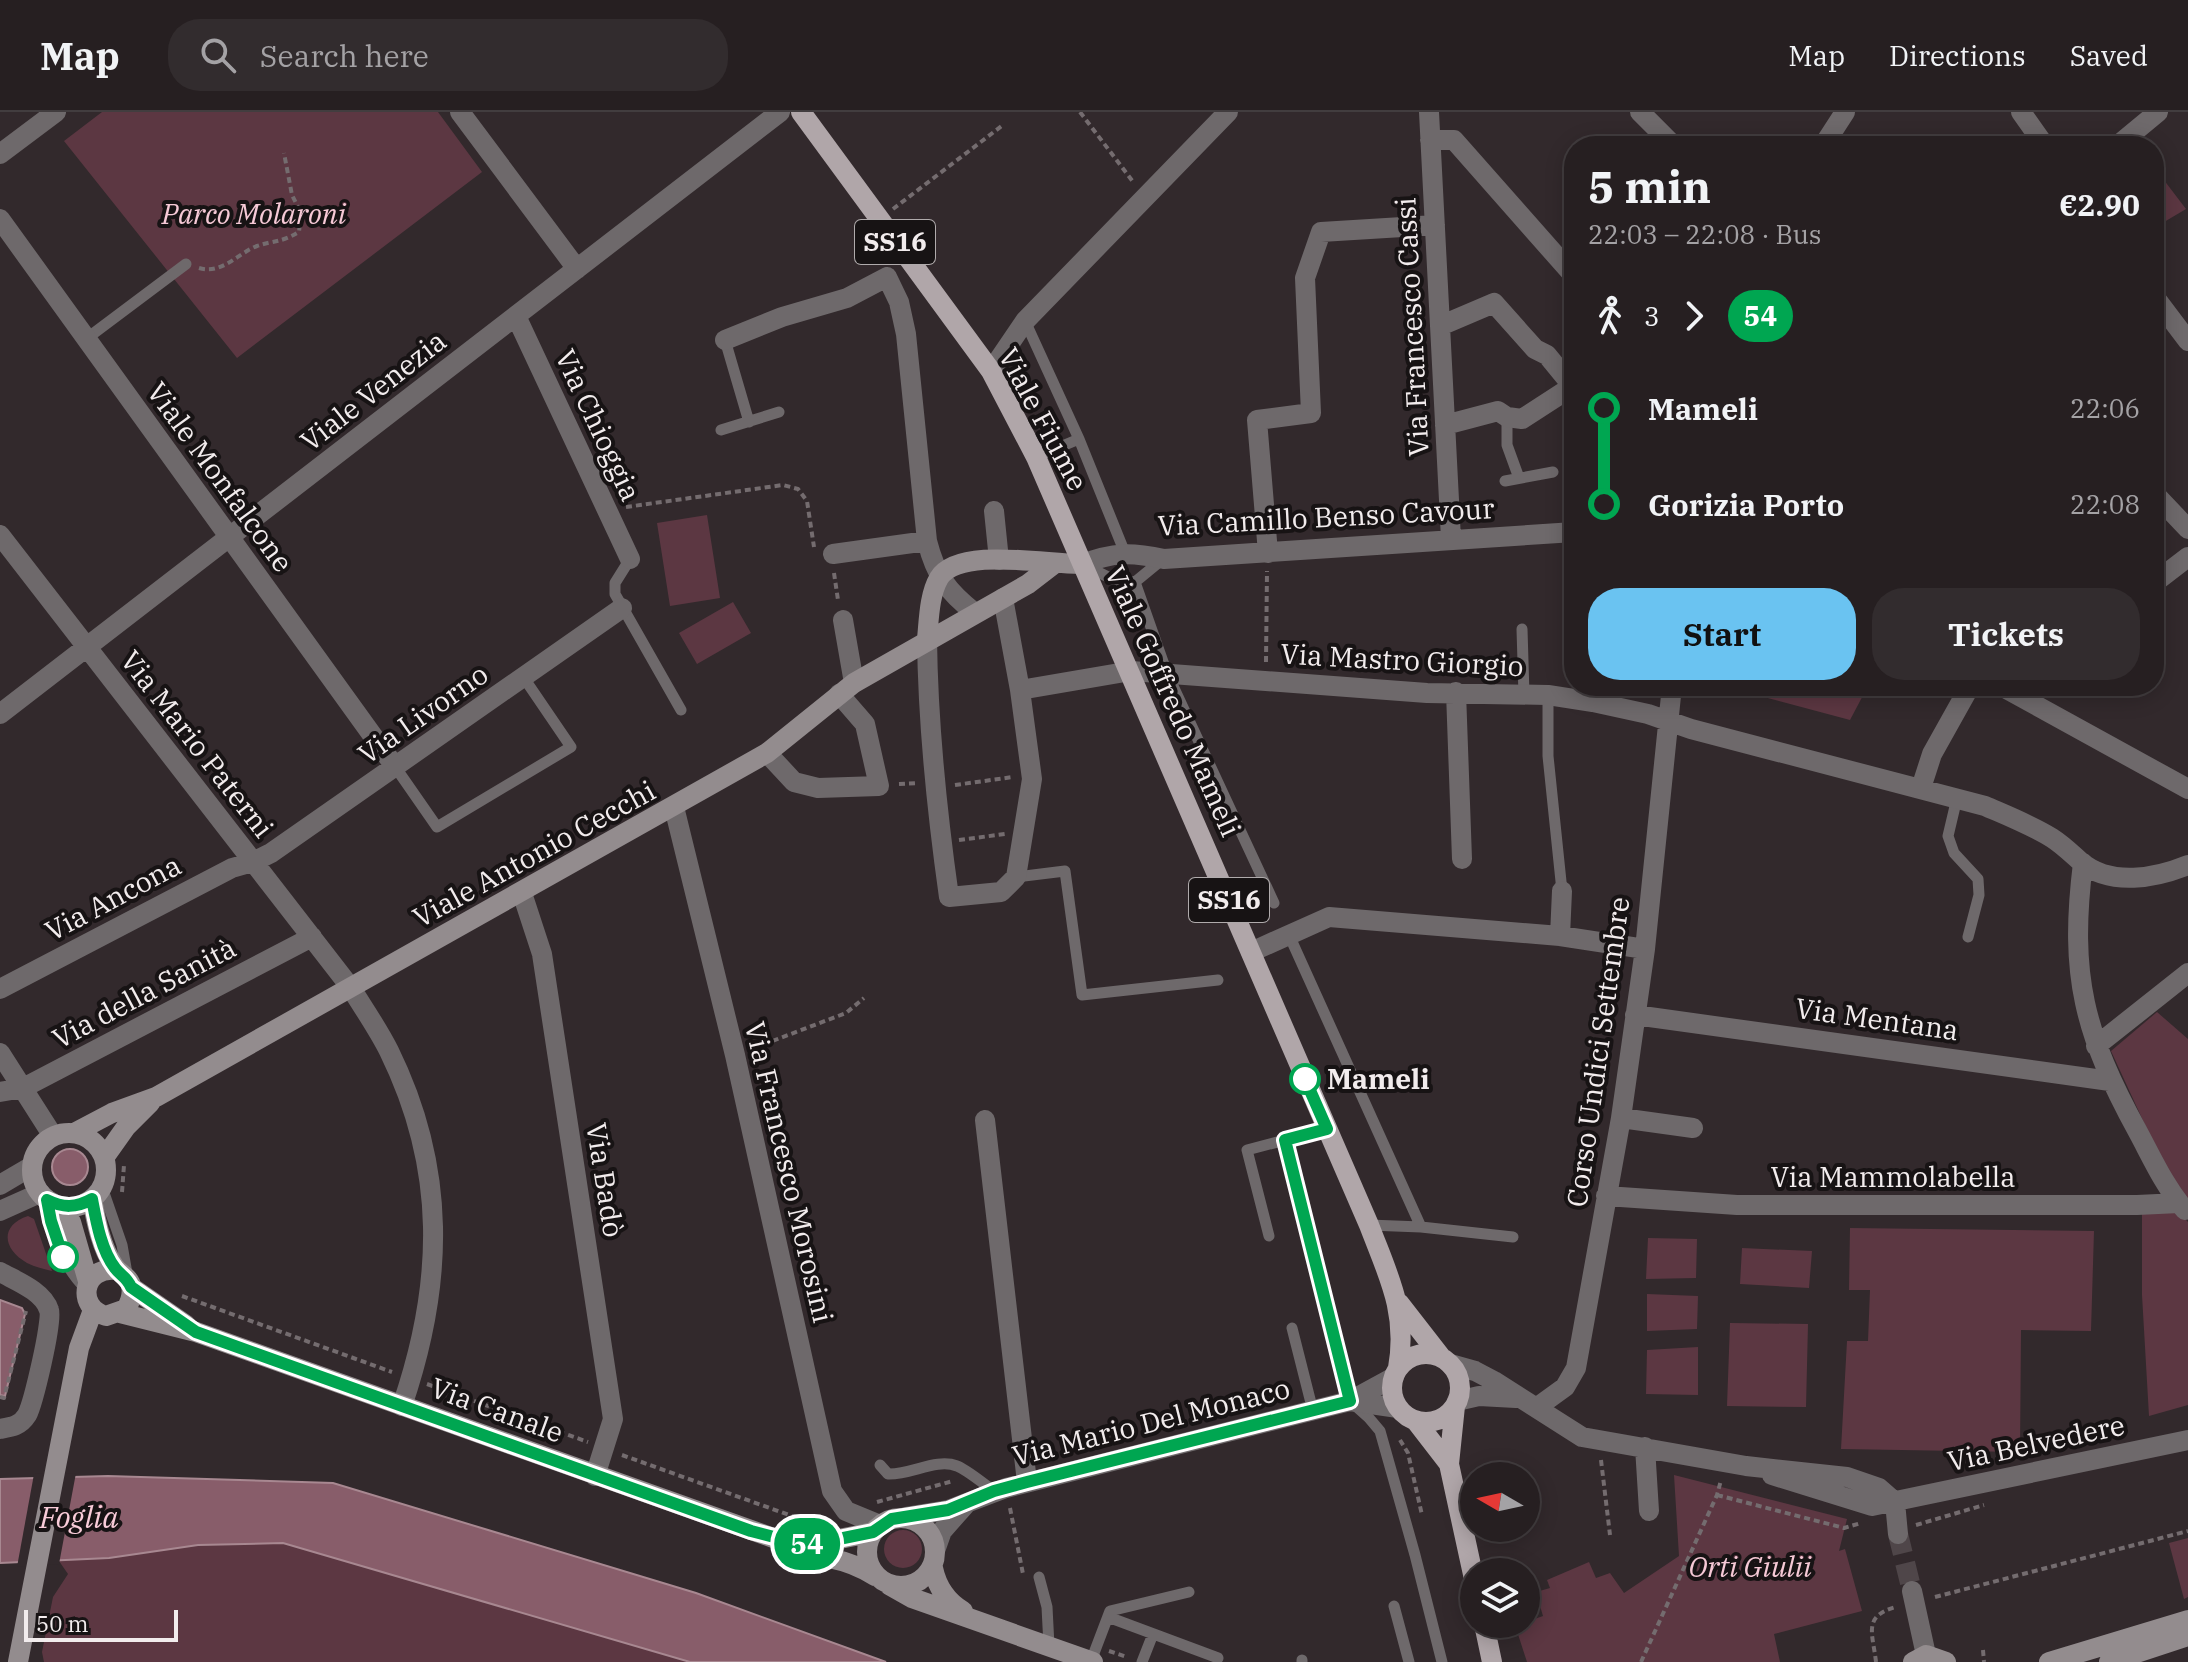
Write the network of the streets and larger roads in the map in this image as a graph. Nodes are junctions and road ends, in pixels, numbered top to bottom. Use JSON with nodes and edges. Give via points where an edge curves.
{"nodes":[{"id":1,"x":56,"y":112,"type":"edge"},
{"id":2,"x":460,"y":112,"type":"edge"},
{"id":3,"x":780,"y":112,"type":"edge"},
{"id":4,"x":801,"y":112,"type":"edge"},
{"id":5,"x":1228,"y":112,"type":"edge"},
{"id":6,"x":1429,"y":112,"type":"edge"},
{"id":7,"x":1640,"y":112,"type":"edge"},
{"id":8,"x":2021,"y":112,"type":"edge"},
{"id":9,"x":2124,"y":112,"type":"edge"},
{"id":10,"x":2158,"y":112,"type":"edge"},
{"id":11,"x":1833,"y":116,"type":"edge"},
{"id":12,"x":2138,"y":130,"type":"junction"},
{"id":13,"x":1664,"y":136,"type":"edge"},
{"id":14,"x":1826,"y":136,"type":"edge"},
{"id":15,"x":2038,"y":136,"type":"edge"},
{"id":16,"x":2130,"y":136,"type":"edge"},
{"id":17,"x":1430,"y":140,"type":"junction"},
{"id":18,"x":0,"y":154,"type":"edge"},
{"id":19,"x":0,"y":219,"type":"edge"},
{"id":20,"x":1435,"y":225,"type":"junction"},
{"id":21,"x":902,"y":251,"type":"junction"},
{"id":22,"x":1564,"y":265,"type":"edge"},
{"id":23,"x":577,"y":269,"type":"junction"},
{"id":24,"x":887,"y":277,"type":"junction"},
{"id":25,"x":2164,"y":309,"type":"edge"},
{"id":26,"x":516,"y":316,"type":"junction"},
{"id":27,"x":1440,"y":326,"type":"junction"},
{"id":28,"x":725,"y":340,"type":"road end"},
{"id":29,"x":2188,"y":341,"type":"edge"},
{"id":30,"x":991,"y":371,"type":"junction"},
{"id":31,"x":1564,"y":376,"type":"edge"},
{"id":32,"x":1564,"y":393,"type":"edge"},
{"id":33,"x":1445,"y":425,"type":"junction"},
{"id":34,"x":2164,"y":504,"type":"edge"},
{"id":35,"x":994,"y":511,"type":"dead end"},
{"id":36,"x":2188,"y":529,"type":"edge"},
{"id":37,"x":1564,"y":533,"type":"edge"},
{"id":38,"x":0,"y":535,"type":"edge"},
{"id":39,"x":229,"y":537,"type":"junction"},
{"id":40,"x":1451,"y":539,"type":"junction"},
{"id":41,"x":927,"y":541,"type":"junction"},
{"id":42,"x":1268,"y":553,"type":"junction"},
{"id":43,"x":833,"y":554,"type":"road end"},
{"id":44,"x":2188,"y":557,"type":"edge"},
{"id":45,"x":630,"y":559,"type":"road end"},
{"id":46,"x":999,"y":560,"type":"junction"},
{"id":47,"x":1054,"y":564,"type":"junction"},
{"id":48,"x":1082,"y":564,"type":"junction"},
{"id":49,"x":2164,"y":575,"type":"edge"},
{"id":50,"x":939,"y":577,"type":"junction"},
{"id":51,"x":1003,"y":598,"type":"junction"},
{"id":52,"x":622,"y":608,"type":"road end"},
{"id":53,"x":975,"y":613,"type":"junction"},
{"id":54,"x":843,"y":620,"type":"road end"},
{"id":55,"x":927,"y":639,"type":"junction"},
{"id":56,"x":86,"y":647,"type":"junction"},
{"id":57,"x":1131,"y":671,"type":"junction"},
{"id":58,"x":847,"y":688,"type":"junction"},
{"id":59,"x":1020,"y":690,"type":"junction"},
{"id":60,"x":1456,"y":692,"type":"junction"},
{"id":61,"x":1671,"y":696,"type":"edge"},
{"id":62,"x":1964,"y":696,"type":"edge"},
{"id":63,"x":2037,"y":696,"type":"edge"},
{"id":64,"x":0,"y":714,"type":"edge"},
{"id":65,"x":1667,"y":720,"type":"junction"},
{"id":66,"x":767,"y":753,"type":"junction"},
{"id":67,"x":396,"y":768,"type":"junction"},
{"id":68,"x":1921,"y":788,"type":"junction"},
{"id":69,"x":2188,"y":789,"type":"edge"},
{"id":70,"x":674,"y":807,"type":"junction"},
{"id":71,"x":1462,"y":859,"type":"dead end"},
{"id":72,"x":253,"y":862,"type":"junction"},
{"id":73,"x":2083,"y":863,"type":"junction"},
{"id":74,"x":2188,"y":865,"type":"edge"},
{"id":75,"x":1562,"y":891,"type":"road end"},
{"id":76,"x":522,"y":893,"type":"junction"},
{"id":77,"x":1560,"y":936,"type":"junction"},
{"id":78,"x":312,"y":937,"type":"junction"},
{"id":79,"x":1645,"y":949,"type":"junction"},
{"id":80,"x":1251,"y":952,"type":"junction"},
{"id":81,"x":2188,"y":973,"type":"edge"},
{"id":82,"x":351,"y":988,"type":"junction"},
{"id":83,"x":0,"y":989,"type":"edge"},
{"id":84,"x":1635,"y":1015,"type":"junction"},
{"id":85,"x":2096,"y":1046,"type":"junction"},
{"id":86,"x":0,"y":1053,"type":"edge"},
{"id":87,"x":2110,"y":1081,"type":"junction"},
{"id":88,"x":23,"y":1088,"type":"junction"},
{"id":89,"x":0,"y":1092,"type":"edge"},
{"id":90,"x":156,"y":1097,"type":"junction"},
{"id":91,"x":1621,"y":1118,"type":"junction"},
{"id":92,"x":985,"y":1120,"type":"dead end"},
{"id":93,"x":1693,"y":1128,"type":"dead end"},
{"id":94,"x":74,"y":1133,"type":"junction"},
{"id":95,"x":53,"y":1136,"type":"junction"},
{"id":96,"x":115,"y":1160,"type":"junction"},
{"id":97,"x":32,"y":1166,"type":"junction"},
{"id":98,"x":0,"y":1185,"type":"edge"},
{"id":99,"x":97,"y":1193,"type":"junction"},
{"id":100,"x":1606,"y":1196,"type":"junction"},
{"id":101,"x":48,"y":1199,"type":"junction"},
{"id":102,"x":2184,"y":1208,"type":"edge"},
{"id":103,"x":0,"y":1211,"type":"edge"},
{"id":104,"x":0,"y":1272,"type":"edge"},
{"id":105,"x":125,"y":1279,"type":"junction"},
{"id":106,"x":87,"y":1285,"type":"junction"},
{"id":107,"x":1399,"y":1303,"type":"junction"},
{"id":108,"x":93,"y":1310,"type":"junction"},
{"id":109,"x":120,"y":1313,"type":"junction"},
{"id":110,"x":196,"y":1332,"type":"junction"},
{"id":111,"x":1446,"y":1361,"type":"junction"},
{"id":112,"x":1396,"y":1373,"type":"junction"},
{"id":113,"x":406,"y":1392,"type":"junction"},
{"id":114,"x":1350,"y":1401,"type":"junction"},
{"id":115,"x":1527,"y":1403,"type":"junction"},
{"id":116,"x":1456,"y":1404,"type":"junction"},
{"id":117,"x":1407,"y":1414,"type":"junction"},
{"id":118,"x":0,"y":1429,"type":"edge"},
{"id":119,"x":2188,"y":1440,"type":"edge"},
{"id":120,"x":1645,"y":1447,"type":"junction"},
{"id":121,"x":1449,"y":1464,"type":"junction"},
{"id":122,"x":1746,"y":1466,"type":"junction"},
{"id":123,"x":595,"y":1476,"type":"junction"},
{"id":124,"x":1027,"y":1482,"type":"junction"},
{"id":125,"x":1895,"y":1502,"type":"junction"},
{"id":126,"x":967,"y":1503,"type":"junction"},
{"id":127,"x":1649,"y":1511,"type":"dead end"},
{"id":128,"x":905,"y":1517,"type":"junction"},
{"id":129,"x":877,"y":1528,"type":"junction"},
{"id":130,"x":1898,"y":1534,"type":"tunnel mouth"},
{"id":131,"x":779,"y":1540,"type":"junction"},
{"id":132,"x":935,"y":1558,"type":"junction"},
{"id":133,"x":1469,"y":1558,"type":"edge"},
{"id":134,"x":882,"y":1580,"type":"junction"},
{"id":135,"x":1913,"y":1599,"type":"tunnel mouth"},
{"id":136,"x":977,"y":1620,"type":"junction"},
{"id":137,"x":2188,"y":1620,"type":"edge"},
{"id":138,"x":25,"y":1633,"type":"junction"},
{"id":139,"x":2188,"y":1636,"type":"edge"},
{"id":140,"x":1487,"y":1638,"type":"edge"},
{"id":141,"x":1935,"y":1661,"type":"edge"},
{"id":142,"x":18,"y":1662,"type":"edge"},
{"id":143,"x":30,"y":1662,"type":"edge"},
{"id":144,"x":1092,"y":1662,"type":"edge"},
{"id":145,"x":1492,"y":1662,"type":"edge"},
{"id":146,"x":2049,"y":1662,"type":"edge"},
{"id":147,"x":2109,"y":1662,"type":"edge"}],
"edges":[{"from":1,"to":18,"type":"street"},
{"from":2,"to":23,"type":"street"},
{"from":3,"to":23,"type":"street","name":"Viale Venezia"},
{"from":4,"to":21,"type":"main road","name":"Viale Fiume","number":"SS16"},
{"from":5,"to":30,"type":"street","via":[[1025,321]]},
{"from":6,"to":17,"type":"street","name":"Via Francesco Cassi"},
{"from":7,"to":13,"type":"street"},
{"from":8,"to":15,"type":"street"},
{"from":9,"to":12,"type":"street"},
{"from":10,"to":12,"type":"street"},
{"from":11,"to":14,"type":"street"},
{"from":12,"to":16,"type":"street"},
{"from":17,"to":20,"type":"street","name":"Via Francesco Cassi"},
{"from":17,"to":22,"type":"street","via":[[1454,140]]},
{"from":19,"to":39,"type":"street","name":"Viale Monfalcone"},
{"from":20,"to":27,"type":"street","name":"Via Francesco Cassi"},
{"from":20,"to":42,"type":"street","via":[[1321,232],[1305,278],[1311,413],[1257,420]]},
{"from":21,"to":24,"type":"street","via":[[890,260]]},
{"from":21,"to":30,"type":"main road","name":"Viale Fiume","number":"SS16"},
{"from":23,"to":26,"type":"street","name":"Viale Venezia"},
{"from":24,"to":28,"type":"street","via":[[847,298]]},
{"from":24,"to":41,"type":"street","via":[[906,334]]},
{"from":25,"to":29,"type":"street"},
{"from":26,"to":39,"type":"street","name":"Viale Venezia"},
{"from":26,"to":45,"type":"street","name":"Via Chioggia"},
{"from":27,"to":31,"type":"street","via":[[1494,303]]},
{"from":27,"to":33,"type":"street","name":"Via Francesco Cassi"},
{"from":30,"to":48,"type":"main road","name":"Viale Fiume","number":"SS16","via":[[1036,457]]},
{"from":32,"to":33,"type":"street","via":[[1522,419],[1498,411]]},
{"from":33,"to":40,"type":"street","name":"Via Francesco Cassi"},
{"from":34,"to":36,"type":"street"},
{"from":35,"to":46,"type":"street"},
{"from":37,"to":40,"type":"street","name":"Via Camillo Benso Cavour"},
{"from":38,"to":56,"type":"street","name":"Via Mario Paterni"},
{"from":39,"to":56,"type":"street","name":"Viale Venezia"},
{"from":39,"to":67,"type":"street","name":"Viale Monfalcone"},
{"from":40,"to":42,"type":"street","name":"Via Camillo Benso Cavour"},
{"from":41,"to":43,"type":"street"},
{"from":41,"to":50,"type":"street"},
{"from":42,"to":48,"type":"street","name":"Via Camillo Benso Cavour","via":[[1164,559],[1108,554]]},
{"from":44,"to":49,"type":"street"},
{"from":46,"to":47,"type":"street"},
{"from":46,"to":50,"type":"street","via":[[954,566]]},
{"from":47,"to":48,"type":"street"},
{"from":47,"to":51,"type":"street","name":"Viale Antonio Cecchi"},
{"from":48,"to":57,"type":"main road","name":"Viale Goffredo Mameli","number":"SS16"},
{"from":50,"to":53,"type":"street"},
{"from":50,"to":55,"type":"street"},
{"from":51,"to":53,"type":"street","name":"Viale Antonio Cecchi"},
{"from":51,"to":59,"type":"street"},
{"from":52,"to":67,"type":"street","name":"Via Livorno"},
{"from":53,"to":55,"type":"street","name":"Viale Antonio Cecchi"},
{"from":54,"to":58,"type":"street"},
{"from":55,"to":58,"type":"street","name":"Viale Antonio Cecchi"},
{"from":55,"to":59,"type":"street","via":[[949,897],[1001,892],[1016,877],[1032,775]]},
{"from":56,"to":64,"type":"street","name":"Viale Venezia"},
{"from":56,"to":72,"type":"street","name":"Via Mario Paterni"},
{"from":57,"to":59,"type":"street","name":"Via Mastro Giorgio"},
{"from":57,"to":60,"type":"street","name":"Via Mastro Giorgio"},
{"from":57,"to":80,"type":"main road","name":"Viale Goffredo Mameli","number":"SS16"},
{"from":58,"to":66,"type":"street","name":"Viale Antonio Cecchi"},
{"from":58,"to":66,"type":"street","via":[[865,724],[879,786],[818,788],[794,782]]},
{"from":60,"to":65,"type":"street","name":"Via Mastro Giorgio","via":[[1548,695]]},
{"from":60,"to":71,"type":"street"},
{"from":61,"to":65,"type":"street","name":"Corso Undici Settembre"},
{"from":62,"to":68,"type":"street","via":[[1932,754]]},
{"from":63,"to":69,"type":"street"},
{"from":65,"to":68,"type":"street","name":"Via Mastro Giorgio"},
{"from":65,"to":79,"type":"street","name":"Corso Undici Settembre"},
{"from":66,"to":70,"type":"street","name":"Viale Antonio Cecchi"},
{"from":67,"to":72,"type":"street","name":"Via Livorno"},
{"from":68,"to":73,"type":"street","name":"Via Mastro Giorgio","via":[[2031,825]]},
{"from":70,"to":76,"type":"street","name":"Viale Antonio Cecchi"},
{"from":70,"to":129,"type":"street","name":"Via Francesco Morosini","via":[[832,1491],[846,1511]]},
{"from":72,"to":78,"type":"street","name":"Via Mario Paterni"},
{"from":72,"to":83,"type":"street","name":"Via Ancona","via":[[232,868]]},
{"from":73,"to":74,"type":"street","name":"Via Mastro Giorgio","via":[[2127,879]]},
{"from":73,"to":85,"type":"street","via":[[2079,977]]},
{"from":75,"to":77,"type":"street"},
{"from":76,"to":82,"type":"street","name":"Viale Antonio Cecchi"},
{"from":76,"to":123,"type":"street","name":"Via Badò","via":[[542,954],[613,1419]]},
{"from":77,"to":79,"type":"street"},
{"from":77,"to":80,"type":"street","via":[[1329,917]]},
{"from":78,"to":82,"type":"street","name":"Via Mario Paterni"},
{"from":78,"to":88,"type":"street","name":"Via della Sanità"},
{"from":79,"to":84,"type":"street","name":"Corso Undici Settembre"},
{"from":80,"to":107,"type":"main road","name":"Viale Goffredo Mameli","number":"SS16"},
{"from":81,"to":85,"type":"street"},
{"from":82,"to":90,"type":"street","name":"Viale Antonio Cecchi"},
{"from":82,"to":113,"type":"street","name":"Via Mario Paterni","via":[[389,1051],[407,1094],[431,1186],[432,1277],[425,1328]]},
{"from":84,"to":87,"type":"street","name":"Via Mentana"},
{"from":84,"to":91,"type":"street","name":"Corso Undici Settembre"},
{"from":85,"to":87,"type":"street"},
{"from":86,"to":88,"type":"street"},
{"from":87,"to":102,"type":"street"},
{"from":88,"to":89,"type":"street","name":"Via della Sanità"},
{"from":88,"to":95,"type":"street"},
{"from":90,"to":94,"type":"street","name":"Viale Antonio Cecchi"},
{"from":90,"to":96,"type":"street","name":"Viale Antonio Cecchi","via":[[126,1127]]},
{"from":91,"to":93,"type":"street"},
{"from":91,"to":100,"type":"street","name":"Corso Undici Settembre"},
{"from":92,"to":124,"type":"street"},
{"from":94,"to":95,"type":"street"},
{"from":94,"to":96,"type":"street"},
{"from":95,"to":97,"type":"street","via":[[42,1144]]},
{"from":96,"to":99,"type":"street"},
{"from":97,"to":98,"type":"street"},
{"from":97,"to":101,"type":"street","via":[[32,1176]]},
{"from":99,"to":101,"type":"street","via":[[75,1206]]},
{"from":99,"to":105,"type":"street","via":[[100,1233]]},
{"from":100,"to":102,"type":"street","name":"Via Mammolabella","via":[[1737,1205]]},
{"from":100,"to":115,"type":"street","name":"Corso Undici Settembre","via":[[1576,1368],[1565,1387]]},
{"from":101,"to":103,"type":"street"},
{"from":101,"to":106,"type":"street","via":[[71,1222]]},
{"from":104,"to":118,"type":"street","via":[[39,1295],[49,1310],[28,1414],[17,1426]]},
{"from":105,"to":106,"type":"street","via":[[100,1271]]},
{"from":105,"to":109,"type":"street","via":[[130,1303]]},
{"from":105,"to":110,"type":"street","name":"Via Canale"},
{"from":106,"to":108,"type":"street","via":[[85,1296]]},
{"from":107,"to":111,"type":"main road","name":"Viale Goffredo Mameli","number":"SS16"},
{"from":107,"to":112,"type":"main road","name":"Viale Goffredo Mameli","number":"SS16"},
{"from":108,"to":109,"type":"street","via":[[106,1316]]},
{"from":108,"to":138,"type":"street","via":[[79,1348]]},
{"from":109,"to":110,"type":"street","name":"Via Canale"},
{"from":110,"to":113,"type":"street","name":"Via Canale"},
{"from":111,"to":112,"type":"main road","via":[[1432,1354],[1413,1356]]},
{"from":111,"to":115,"type":"street","name":"Via Belvedere","via":[[1475,1371]]},
{"from":111,"to":116,"type":"main road","name":"Viale Goffredo Mameli","number":"SS16","via":[[1459,1381]]},
{"from":112,"to":114,"type":"street","name":"Via Mario Del Monaco"},
{"from":112,"to":117,"type":"main road","name":"Viale Goffredo Mameli","number":"SS16","via":[[1393,1398]]},
{"from":113,"to":123,"type":"street","name":"Via Canale"},
{"from":114,"to":117,"type":"street","name":"Via Mario Del Monaco"},
{"from":114,"to":124,"type":"street","name":"Via Mario Del Monaco"},
{"from":115,"to":116,"type":"street","name":"Via Belvedere","via":[[1479,1396]]},
{"from":115,"to":120,"type":"street","name":"Via Belvedere","via":[[1582,1437]]},
{"from":116,"to":117,"type":"main road","via":[[1437,1420]]},
{"from":116,"to":121,"type":"main road","name":"Viale Goffredo Mameli","number":"SS16"},
{"from":117,"to":121,"type":"main road","name":"Viale Goffredo Mameli","number":"SS16"},
{"from":119,"to":125,"type":"street","name":"Via Belvedere"},
{"from":120,"to":122,"type":"street","name":"Via Belvedere"},
{"from":120,"to":127,"type":"street"},
{"from":121,"to":133,"type":"main road","name":"Viale Goffredo Mameli","number":"SS16"},
{"from":122,"to":125,"type":"street","name":"Via Belvedere","via":[[1872,1506]]},
{"from":122,"to":125,"type":"street","name":"Via Belvedere","via":[[1847,1477],[1869,1483]]},
{"from":123,"to":131,"type":"street","name":"Via Canale"},
{"from":124,"to":126,"type":"street","name":"Via Mario Del Monaco"},
{"from":125,"to":130,"type":"street"},
{"from":126,"to":128,"type":"street","name":"Via Mario Del Monaco"},
{"from":126,"to":132,"type":"street","name":"Via Mario Del Monaco","via":[[942,1531]]},
{"from":128,"to":129,"type":"street","name":"Via Canale"},
{"from":128,"to":132,"type":"street","name":"Via Canale","via":[[929,1530]]},
{"from":129,"to":131,"type":"street","name":"Via Canale","via":[[824,1542]]},
{"from":129,"to":134,"type":"street","via":[[867,1552]]},
{"from":131,"to":134,"type":"street","name":"Via Canale","via":[[801,1554],[845,1562]]},
{"from":132,"to":134,"type":"street","via":[[920,1582],[904,1588]]},
{"from":132,"to":136,"type":"street","name":"Via Canale","via":[[940,1589],[954,1606]]},
{"from":134,"to":136,"type":"street","name":"Via Canale","via":[[912,1598]]},
{"from":135,"to":141,"type":"street"},
{"from":136,"to":144,"type":"street","name":"Via Canale"},
{"from":137,"to":146,"type":"street"},
{"from":138,"to":142,"type":"street"},
{"from":138,"to":143,"type":"street"},
{"from":139,"to":147,"type":"street"},
{"from":140,"to":145,"type":"main road"}]}
